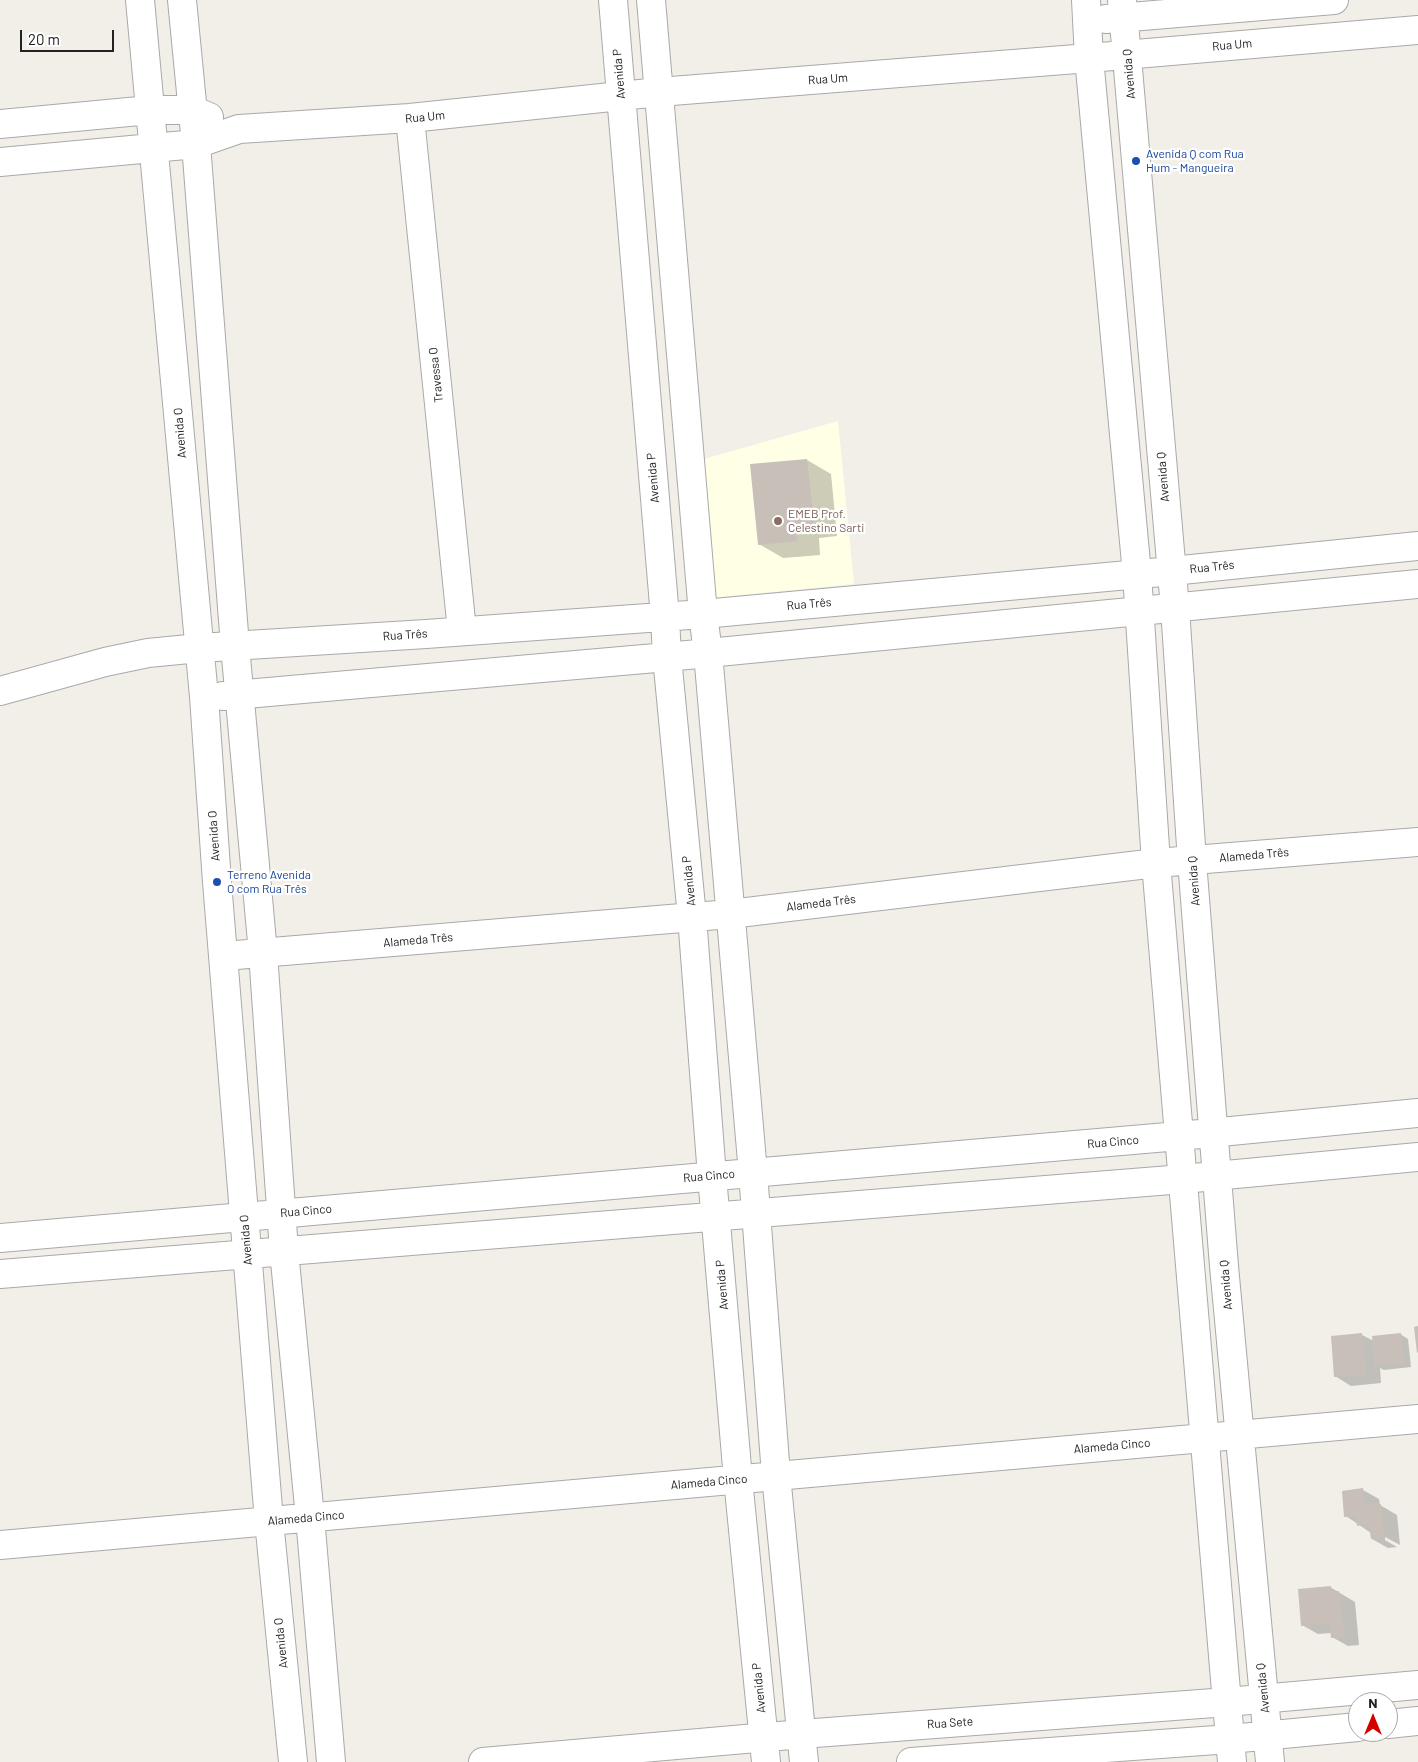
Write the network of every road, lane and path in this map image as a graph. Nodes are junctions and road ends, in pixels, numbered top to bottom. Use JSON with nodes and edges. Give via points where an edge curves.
{"nodes":[{"id":1,"x":140,"y":0,"type":"edge"},
{"id":2,"x":182,"y":0,"type":"edge"},
{"id":3,"x":613,"y":0,"type":"edge"},
{"id":4,"x":651,"y":0,"type":"edge"},
{"id":5,"x":1334,"y":0,"type":"edge"},
{"id":6,"x":1122,"y":9,"type":"edge"},
{"id":7,"x":1087,"y":11,"type":"edge"},
{"id":8,"x":1418,"y":30,"type":"edge"},
{"id":9,"x":1127,"y":54,"type":"junction"},
{"id":10,"x":1089,"y":58,"type":"junction"},
{"id":11,"x":659,"y":92,"type":"junction"},
{"id":12,"x":621,"y":96,"type":"junction"},
{"id":13,"x":150,"y":110,"type":"junction"},
{"id":14,"x":192,"y":110,"type":"junction"},
{"id":15,"x":410,"y":118,"type":"junction"},
{"id":16,"x":0,"y":124,"type":"edge"},
{"id":17,"x":239,"y":129,"type":"junction"},
{"id":18,"x":196,"y":144,"type":"junction"},
{"id":19,"x":154,"y":148,"type":"junction"},
{"id":20,"x":0,"y":162,"type":"edge"},
{"id":21,"x":1418,"y":546,"type":"edge"},
{"id":22,"x":1172,"y":571,"type":"junction"},
{"id":23,"x":1137,"y":574,"type":"junction"},
{"id":24,"x":1418,"y":584,"type":"edge"},
{"id":25,"x":1176,"y":608,"type":"junction"},
{"id":26,"x":1140,"y":611,"type":"junction"},
{"id":27,"x":703,"y":614,"type":"junction"},
{"id":28,"x":665,"y":617,"type":"junction"},
{"id":29,"x":462,"y":631,"type":"junction"},
{"id":30,"x":235,"y":646,"type":"junction"},
{"id":31,"x":199,"y":648,"type":"junction"},
{"id":32,"x":708,"y":653,"type":"junction"},
{"id":33,"x":667,"y":657,"type":"junction"},
{"id":34,"x":0,"y":691,"type":"edge"},
{"id":35,"x":240,"y":694,"type":"junction"},
{"id":36,"x":204,"y":697,"type":"junction"},
{"id":37,"x":1418,"y":842,"type":"edge"},
{"id":38,"x":1192,"y":861,"type":"junction"},
{"id":39,"x":1156,"y":863,"type":"junction"},
{"id":40,"x":730,"y":914,"type":"junction"},
{"id":41,"x":692,"y":917,"type":"junction"},
{"id":42,"x":263,"y":953,"type":"junction"},
{"id":43,"x":224,"y":956,"type":"junction"},
{"id":44,"x":742,"y":1050,"type":"junction"},
{"id":45,"x":703,"y":1052,"type":"junction"},
{"id":46,"x":1418,"y":1113,"type":"edge"},
{"id":47,"x":1214,"y":1133,"type":"junction"},
{"id":48,"x":1179,"y":1136,"type":"junction"},
{"id":49,"x":1418,"y":1157,"type":"edge"},
{"id":50,"x":753,"y":1173,"type":"junction"},
{"id":51,"x":712,"y":1176,"type":"junction"},
{"id":52,"x":1218,"y":1176,"type":"junction"},
{"id":53,"x":1183,"y":1180,"type":"junction"},
{"id":54,"x":282,"y":1213,"type":"junction"},
{"id":55,"x":756,"y":1213,"type":"junction"},
{"id":56,"x":244,"y":1216,"type":"junction"},
{"id":57,"x":716,"y":1217,"type":"junction"},
{"id":58,"x":0,"y":1238,"type":"edge"},
{"id":59,"x":284,"y":1251,"type":"junction"},
{"id":60,"x":248,"y":1254,"type":"junction"},
{"id":61,"x":0,"y":1274,"type":"edge"},
{"id":62,"x":1418,"y":1419,"type":"edge"},
{"id":63,"x":1240,"y":1435,"type":"junction"},
{"id":64,"x":1206,"y":1438,"type":"junction"},
{"id":65,"x":776,"y":1476,"type":"junction"},
{"id":66,"x":738,"y":1479,"type":"junction"},
{"id":67,"x":310,"y":1517,"type":"junction"},
{"id":68,"x":269,"y":1521,"type":"junction"},
{"id":69,"x":0,"y":1545,"type":"edge"},
{"id":70,"x":1418,"y":1685,"type":"edge"},
{"id":71,"x":1264,"y":1699,"type":"junction"},
{"id":72,"x":1227,"y":1702,"type":"junction"},
{"id":73,"x":1418,"y":1721,"type":"edge"},
{"id":74,"x":1398,"y":1723,"type":"edge"},
{"id":75,"x":1348,"y":1729,"type":"edge"},
{"id":76,"x":802,"y":1734,"type":"junction"},
{"id":77,"x":1269,"y":1749,"type":"edge"},
{"id":78,"x":765,"y":1750,"type":"edge"},
{"id":79,"x":1231,"y":1750,"type":"edge"},
{"id":80,"x":293,"y":1762,"type":"edge"},
{"id":81,"x":331,"y":1762,"type":"edge"},
{"id":82,"x":483,"y":1762,"type":"edge"},
{"id":83,"x":804,"y":1762,"type":"edge"},
{"id":84,"x":912,"y":1762,"type":"edge"}],
"edges":[{"from":1,"to":13,"type":"street","name":"Avenida O"},
{"from":2,"to":14,"type":"street"},
{"from":3,"to":12,"type":"street","name":"Avenida P"},
{"from":4,"to":11,"type":"street"},
{"from":5,"to":6,"type":"street"},
{"from":6,"to":7,"type":"street"},
{"from":6,"to":9,"type":"street","name":"Avenida Q"},
{"from":7,"to":10,"type":"street"},
{"from":8,"to":9,"type":"street","name":"Rua Um"},
{"from":9,"to":10,"type":"street","name":"Rua Um"},
{"from":9,"to":22,"type":"street","name":"Avenida Q"},
{"from":10,"to":11,"type":"street","name":"Rua Um"},
{"from":10,"to":23,"type":"street"},
{"from":11,"to":12,"type":"street","name":"Rua Um"},
{"from":11,"to":27,"type":"street"},
{"from":12,"to":15,"type":"street","name":"Rua Um"},
{"from":12,"to":28,"type":"street","name":"Avenida P"},
{"from":13,"to":14,"type":"street","name":"Rua Um"},
{"from":13,"to":16,"type":"street","name":"Rua Um"},
{"from":13,"to":19,"type":"street","name":"Avenida O"},
{"from":14,"to":17,"type":"street","name":"Rua Um"},
{"from":14,"to":18,"type":"street"},
{"from":15,"to":17,"type":"street","name":"Rua Um"},
{"from":15,"to":29,"type":"street","name":"Travessa O"},
{"from":17,"to":18,"type":"street","name":"Rua Um"},
{"from":18,"to":19,"type":"street","name":"Rua Um"},
{"from":18,"to":30,"type":"street"},
{"from":19,"to":20,"type":"street","name":"Rua Um"},
{"from":19,"to":31,"type":"street","name":"Avenida O"},
{"from":21,"to":22,"type":"street","name":"Rua Três"},
{"from":22,"to":23,"type":"street","name":"Rua Três"},
{"from":22,"to":25,"type":"street","name":"Avenida Q"},
{"from":23,"to":26,"type":"street"},
{"from":23,"to":27,"type":"street","name":"Rua Três"},
{"from":24,"to":25,"type":"street"},
{"from":25,"to":26,"type":"street"},
{"from":25,"to":38,"type":"street","name":"Avenida Q"},
{"from":26,"to":32,"type":"street"},
{"from":26,"to":39,"type":"street"},
{"from":27,"to":28,"type":"street","name":"Rua Três"},
{"from":27,"to":32,"type":"street"},
{"from":28,"to":29,"type":"street","name":"Rua Três"},
{"from":28,"to":33,"type":"street","name":"Avenida P"},
{"from":29,"to":30,"type":"street","name":"Rua Três"},
{"from":30,"to":31,"type":"street","name":"Rua Três"},
{"from":30,"to":35,"type":"street"},
{"from":31,"to":34,"type":"street","name":"Rua Três","via":[[148,653],[105,662]]},
{"from":31,"to":36,"type":"street","name":"Avenida O"},
{"from":32,"to":33,"type":"street"},
{"from":32,"to":40,"type":"street"},
{"from":33,"to":35,"type":"street"},
{"from":33,"to":41,"type":"street","name":"Avenida P"},
{"from":35,"to":36,"type":"street"},
{"from":35,"to":42,"type":"street"},
{"from":36,"to":43,"type":"street","name":"Avenida O"},
{"from":37,"to":38,"type":"street","name":"Alameda Três"},
{"from":38,"to":39,"type":"street","name":"Alameda Três"},
{"from":38,"to":47,"type":"street","name":"Avenida Q"},
{"from":39,"to":40,"type":"street","name":"Alameda Três"},
{"from":39,"to":48,"type":"street"},
{"from":40,"to":41,"type":"street","name":"Alameda Três"},
{"from":40,"to":44,"type":"street"},
{"from":41,"to":42,"type":"street","name":"Alameda Três"},
{"from":41,"to":45,"type":"street","name":"Avenida P"},
{"from":42,"to":43,"type":"street","name":"Alameda Três"},
{"from":42,"to":54,"type":"street"},
{"from":43,"to":56,"type":"street","name":"Avenida O"},
{"from":44,"to":45,"type":"street"},
{"from":44,"to":50,"type":"street"},
{"from":45,"to":51,"type":"street","name":"Avenida P"},
{"from":46,"to":47,"type":"street","name":"Rua Cinco"},
{"from":47,"to":48,"type":"street","name":"Rua Cinco"},
{"from":47,"to":52,"type":"street","name":"Avenida Q"},
{"from":48,"to":50,"type":"street","name":"Rua Cinco"},
{"from":48,"to":53,"type":"street"},
{"from":49,"to":52,"type":"street"},
{"from":50,"to":51,"type":"street","name":"Rua Cinco"},
{"from":50,"to":55,"type":"street"},
{"from":51,"to":54,"type":"street","name":"Rua Cinco"},
{"from":51,"to":57,"type":"street","name":"Avenida P"},
{"from":52,"to":53,"type":"street"},
{"from":52,"to":63,"type":"street","name":"Avenida Q"},
{"from":53,"to":55,"type":"street"},
{"from":53,"to":64,"type":"street"},
{"from":54,"to":56,"type":"street","name":"Rua Cinco"},
{"from":54,"to":59,"type":"street"},
{"from":55,"to":57,"type":"street"},
{"from":55,"to":65,"type":"street"},
{"from":56,"to":58,"type":"street","name":"Rua Cinco"},
{"from":56,"to":60,"type":"street","name":"Avenida O"},
{"from":57,"to":59,"type":"street"},
{"from":57,"to":66,"type":"street","name":"Avenida P"},
{"from":59,"to":60,"type":"street"},
{"from":59,"to":67,"type":"street"},
{"from":60,"to":61,"type":"street"},
{"from":60,"to":68,"type":"street","name":"Avenida O"},
{"from":62,"to":63,"type":"street","name":"Alameda Cinco"},
{"from":63,"to":64,"type":"street","name":"Alameda Cinco"},
{"from":63,"to":71,"type":"street","name":"Avenida Q"},
{"from":64,"to":65,"type":"street","name":"Alameda Cinco"},
{"from":64,"to":72,"type":"street"},
{"from":65,"to":66,"type":"street","name":"Alameda Cinco"},
{"from":65,"to":76,"type":"street"},
{"from":66,"to":67,"type":"street","name":"Alameda Cinco"},
{"from":66,"to":78,"type":"street","name":"Avenida P"},
{"from":67,"to":68,"type":"street","name":"Alameda Cinco"},
{"from":67,"to":81,"type":"street"},
{"from":68,"to":69,"type":"street","name":"Alameda Cinco"},
{"from":68,"to":80,"type":"street","name":"Avenida O"},
{"from":70,"to":71,"type":"street","name":"Rua Sete"},
{"from":71,"to":72,"type":"street","name":"Rua Sete"},
{"from":71,"to":77,"type":"street","name":"Avenida Q"},
{"from":72,"to":76,"type":"street","name":"Rua Sete"},
{"from":72,"to":79,"type":"street"},
{"from":73,"to":74,"type":"street"},
{"from":75,"to":77,"type":"street"},
{"from":76,"to":78,"type":"street","name":"Rua Sete"},
{"from":76,"to":83,"type":"street"},
{"from":77,"to":79,"type":"street"},
{"from":78,"to":82,"type":"street","name":"Rua Sete"},
{"from":79,"to":84,"type":"street"}]}
